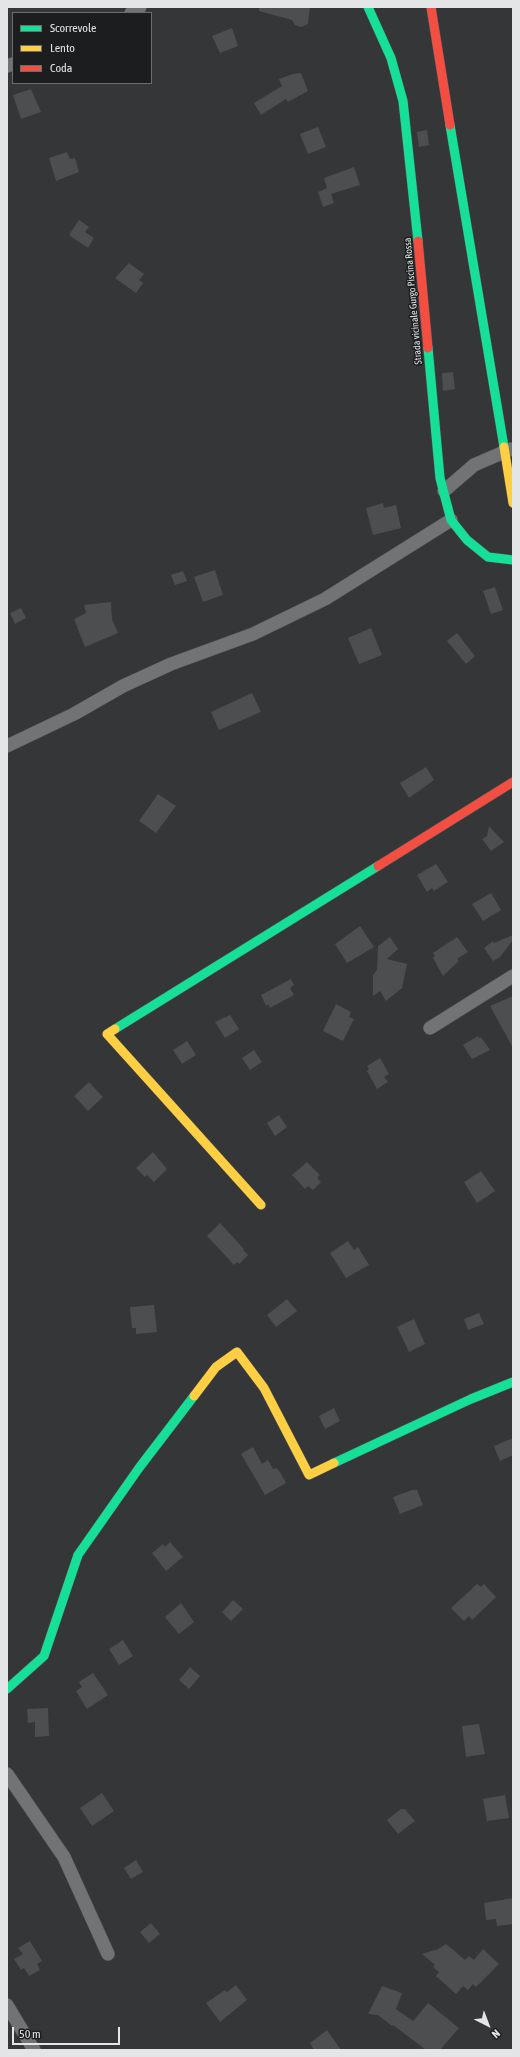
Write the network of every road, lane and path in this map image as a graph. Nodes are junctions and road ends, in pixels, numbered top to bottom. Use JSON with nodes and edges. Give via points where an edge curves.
{"nodes":[{"id":1,"x":368,"y":7,"type":"edge"},
{"id":2,"x":431,"y":7,"type":"edge"},
{"id":3,"x":509,"y":451,"type":"edge"},
{"id":4,"x":444,"y":491,"type":"junction"},
{"id":5,"x":513,"y":503,"type":"edge"},
{"id":6,"x":451,"y":520,"type":"junction"},
{"id":7,"x":513,"y":560,"type":"edge"},
{"id":8,"x":7,"y":746,"type":"edge"},
{"id":9,"x":513,"y":782,"type":"edge"},
{"id":10,"x":513,"y":976,"type":"edge"},
{"id":11,"x":430,"y":1028,"type":"dead end"},
{"id":12,"x":261,"y":1205,"type":"dead end"},
{"id":13,"x":513,"y":1382,"type":"edge"},
{"id":14,"x":7,"y":1689,"type":"edge"},
{"id":15,"x":7,"y":1774,"type":"edge"},
{"id":16,"x":108,"y":1954,"type":"dead end"},
{"id":17,"x":7,"y":2005,"type":"edge"},
{"id":18,"x":34,"y":2050,"type":"edge"}],
"edges":[{"from":1,"to":4,"type":"street","name":"Strada vicinale Gurgo Piscina Rossa","via":[[391,58],[403,101],[440,478]]},
{"from":2,"to":3,"type":"street"},
{"from":3,"to":4,"type":"street","via":[[474,465]]},
{"from":3,"to":5,"type":"street"},
{"from":4,"to":6,"type":"street","name":"Strada vicinale Gurgo Piscina Rossa"},
{"from":6,"to":7,"type":"street","name":"Strada vicinale Gurgo Piscina Rossa","via":[[467,540],[488,556]]},
{"from":6,"to":8,"type":"street","via":[[325,599],[253,634],[171,664],[123,686],[74,714]]},
{"from":9,"to":12,"type":"street","via":[[107,1034]]},
{"from":10,"to":11,"type":"street"},
{"from":13,"to":14,"type":"street","via":[[309,1475],[264,1388],[237,1352],[216,1367],[139,1468],[78,1555],[44,1656]]},
{"from":15,"to":16,"type":"street","via":[[64,1857]]},
{"from":17,"to":18,"type":"street"}]}
